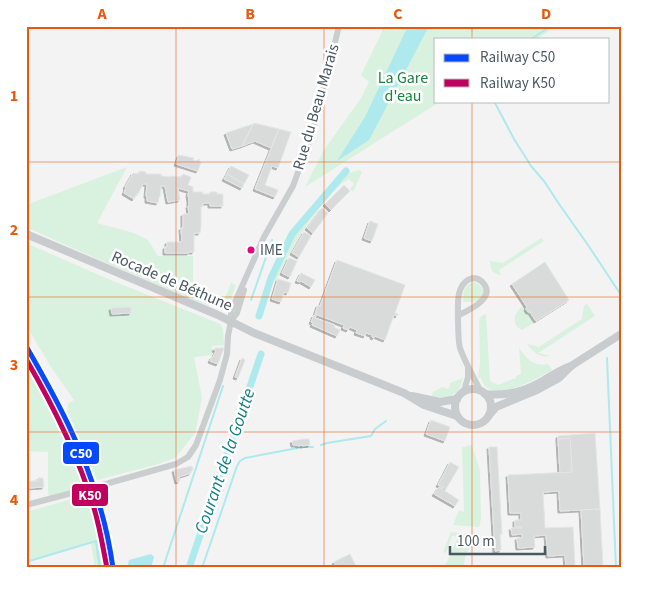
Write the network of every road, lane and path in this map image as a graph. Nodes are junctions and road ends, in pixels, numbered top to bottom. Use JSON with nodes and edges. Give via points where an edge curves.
{"nodes":[{"id":1,"x":339,"y":26,"type":"edge"},
{"id":2,"x":26,"y":234,"type":"edge"},
{"id":3,"x":459,"y":316,"type":"junction"},
{"id":4,"x":232,"y":321,"type":"junction"},
{"id":5,"x":621,"y":334,"type":"edge"},
{"id":6,"x":468,"y":364,"type":"junction"},
{"id":7,"x":571,"y":366,"type":"junction"},
{"id":8,"x":464,"y":391,"type":"junction"},
{"id":9,"x":482,"y":392,"type":"junction"},
{"id":10,"x":404,"y":393,"type":"junction"},
{"id":11,"x":457,"y":399,"type":"junction"},
{"id":12,"x":489,"y":415,"type":"junction"},
{"id":13,"x":458,"y":416,"type":"junction"},
{"id":14,"x":26,"y":505,"type":"edge"}],
"edges":[{"from":1,"to":4,"type":"street","name":"Rue du Beau Marais","via":[[303,161],[250,268],[231,311]]},
{"from":2,"to":4,"type":"main road","name":"Rocade de Béthune"},
{"from":3,"to":3,"type":"street","via":[[460,289],[468,280],[480,280],[487,290],[484,299]]},
{"from":3,"to":6,"type":"street","via":[[460,347]]},
{"from":4,"to":10,"type":"main road","name":"Rocade de Béthune","via":[[254,333]]},
{"from":4,"to":14,"type":"street","name":"Rue du Beau Marais","via":[[228,354],[220,380],[198,440],[188,457],[176,464]]},
{"from":5,"to":7,"type":"main road"},
{"from":6,"to":8,"type":"street"},
{"from":6,"to":9,"type":"street"},
{"from":7,"to":9,"type":"main road","via":[[519,391],[503,394]]},
{"from":7,"to":12,"type":"main road","via":[[559,378],[496,407]]},
{"from":8,"to":9,"type":"main road","via":[[474,389]]},
{"from":8,"to":11,"type":"main road"},
{"from":9,"to":12,"type":"main road","via":[[491,404]]},
{"from":10,"to":11,"type":"main road","via":[[440,402]]},
{"from":10,"to":13,"type":"main road","via":[[424,405]]},
{"from":11,"to":13,"type":"main road","via":[[455,408]]},
{"from":12,"to":13,"type":"main road","via":[[476,424],[468,424]]}]}
